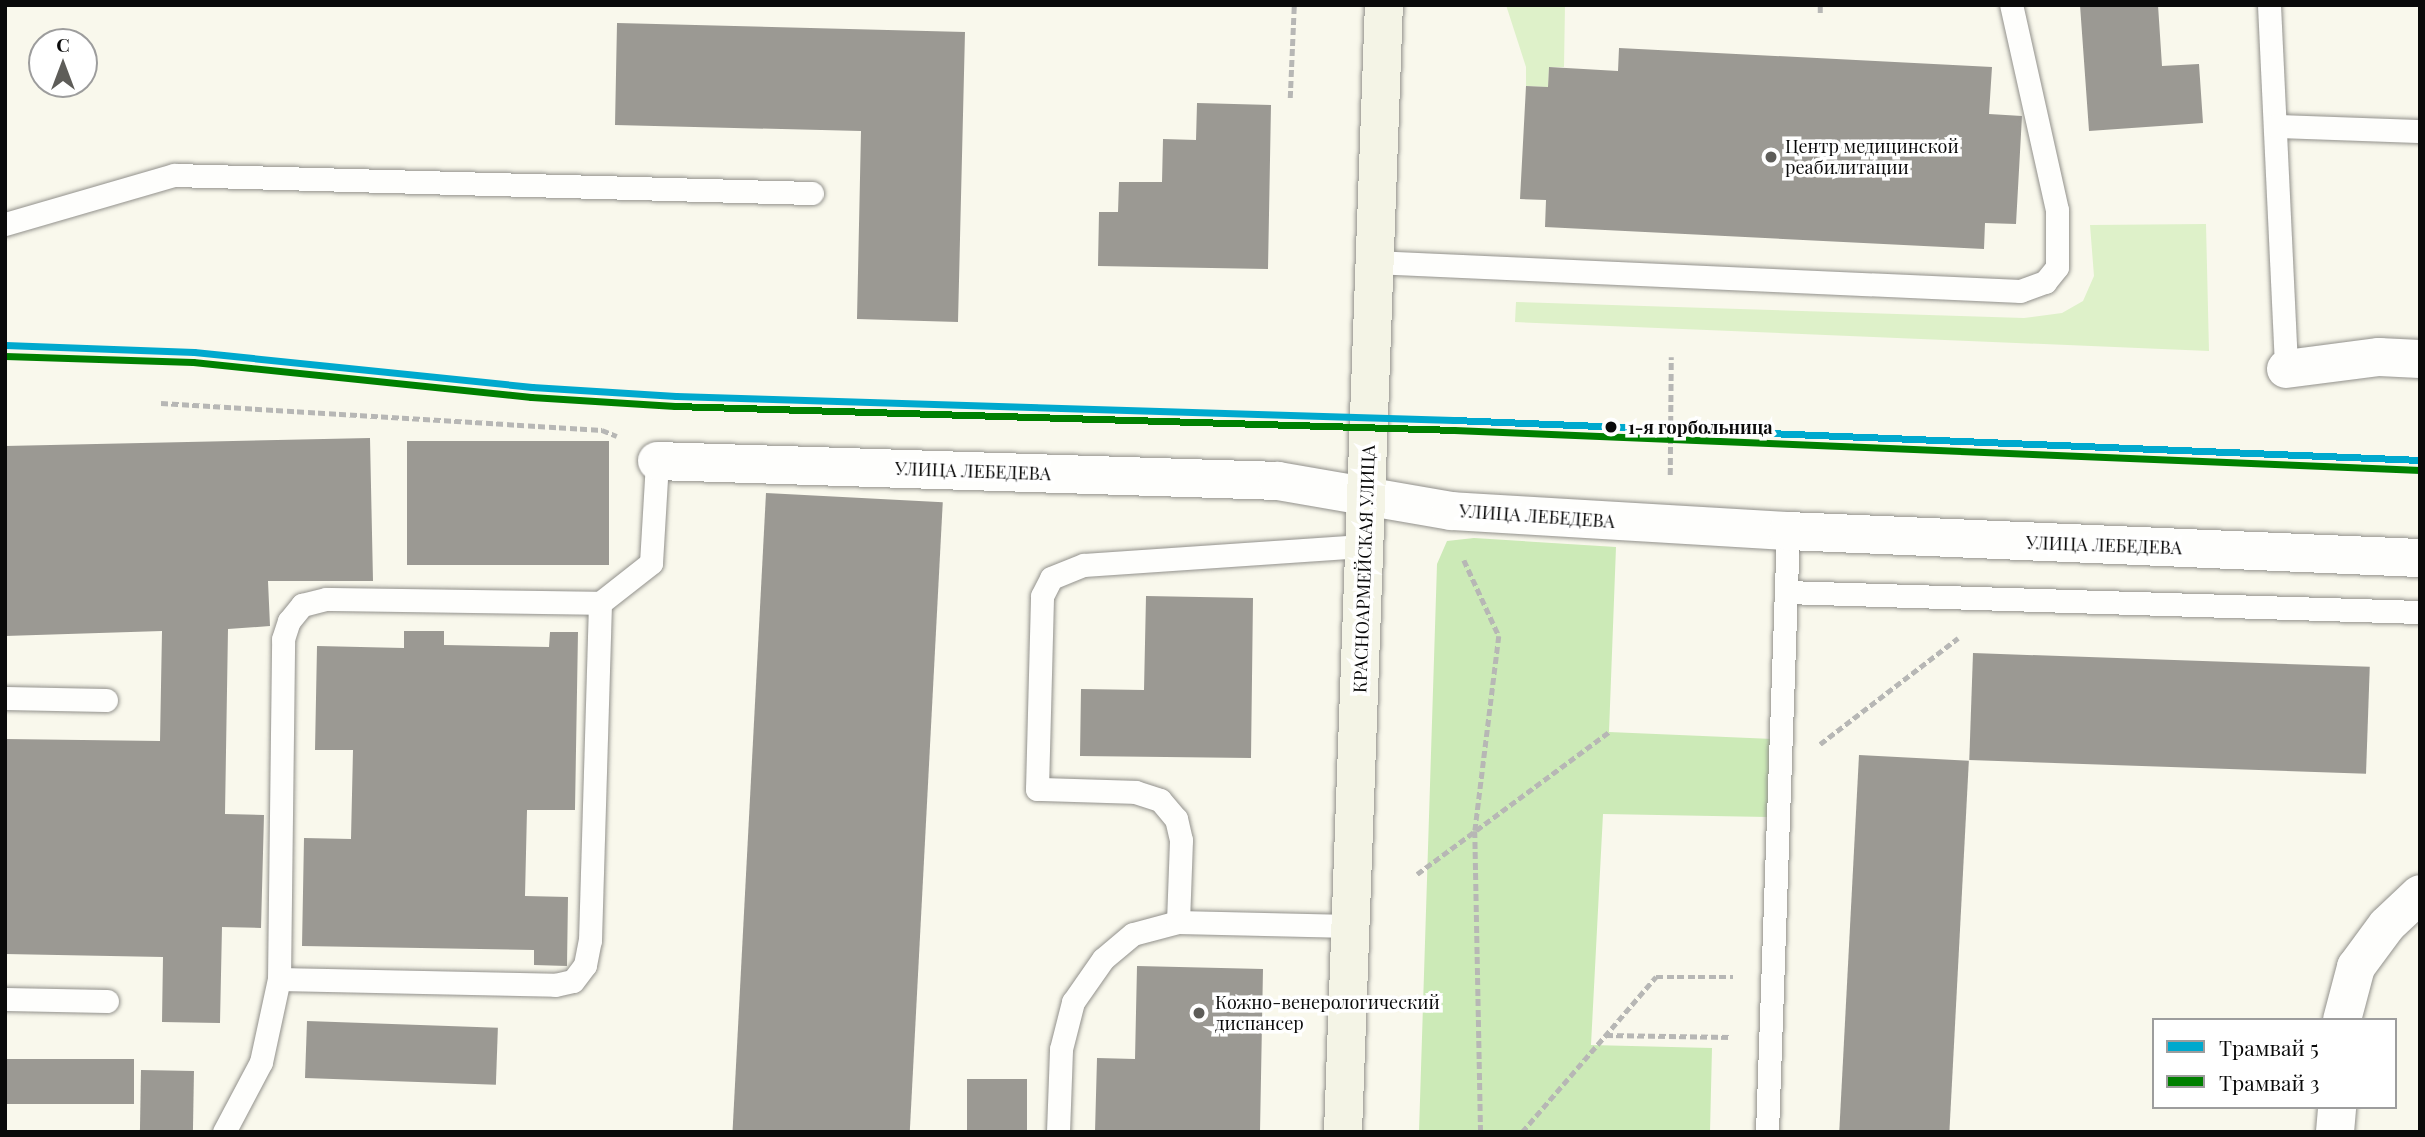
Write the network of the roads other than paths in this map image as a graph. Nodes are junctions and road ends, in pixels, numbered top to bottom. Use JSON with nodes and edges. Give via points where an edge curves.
{"nodes":[{"id":1,"x":1384,"y":5,"type":"edge"},
{"id":2,"x":2011,"y":5,"type":"edge"},
{"id":3,"x":2269,"y":5,"type":"edge"},
{"id":4,"x":2276,"y":126,"type":"junction"},
{"id":5,"x":2420,"y":131,"type":"edge"},
{"id":6,"x":812,"y":193,"type":"dead end"},
{"id":7,"x":5,"y":224,"type":"edge"},
{"id":8,"x":1373,"y":262,"type":"junction"},
{"id":9,"x":2420,"y":359,"type":"edge"},
{"id":10,"x":2286,"y":369,"type":"joint"},
{"id":11,"x":657,"y":461,"type":"joint"},
{"id":12,"x":1367,"y":496,"type":"junction"},
{"id":13,"x":1788,"y":531,"type":"junction"},
{"id":14,"x":1365,"y":546,"type":"junction"},
{"id":15,"x":2420,"y":558,"type":"edge"},
{"id":16,"x":1786,"y":592,"type":"junction"},
{"id":17,"x":600,"y":603,"type":"junction"},
{"id":18,"x":2420,"y":612,"type":"edge"},
{"id":19,"x":5,"y":698,"type":"edge"},
{"id":20,"x":106,"y":700,"type":"dead end"},
{"id":21,"x":2420,"y":894,"type":"edge"},
{"id":22,"x":1178,"y":922,"type":"junction"},
{"id":23,"x":1350,"y":926,"type":"junction"},
{"id":24,"x":279,"y":979,"type":"junction"},
{"id":25,"x":5,"y":999,"type":"edge"},
{"id":26,"x":107,"y":1001,"type":"dead end"},
{"id":27,"x":2343,"y":1018,"type":"edge"},
{"id":28,"x":2337,"y":1109,"type":"edge"},
{"id":29,"x":224,"y":1132,"type":"edge"},
{"id":30,"x":1058,"y":1132,"type":"edge"},
{"id":31,"x":1343,"y":1132,"type":"edge"},
{"id":32,"x":1768,"y":1132,"type":"edge"},
{"id":33,"x":2335,"y":1132,"type":"edge"}],
"edges":[{"from":1,"to":8,"type":"main road","name":"КРАСНОАРМЕЙСКАЯ УЛИЦА"},
{"from":2,"to":8,"type":"lane","via":[[2057,210],[2057,267],[2045,282],[2020,291]]},
{"from":3,"to":4,"type":"lane"},
{"from":4,"to":5,"type":"lane"},
{"from":4,"to":10,"type":"lane"},
{"from":6,"to":7,"type":"lane","via":[[174,175]]},
{"from":8,"to":12,"type":"main road","name":"КРАСНОАРМЕЙСКАЯ УЛИЦА"},
{"from":9,"to":10,"type":"street","via":[[2379,357]]},
{"from":11,"to":12,"type":"street","name":"УЛИЦА ЛЕБЕДЕВА","via":[[1278,481]]},
{"from":11,"to":17,"type":"lane","via":[[651,563]]},
{"from":12,"to":13,"type":"street","name":"УЛИЦА ЛЕБЕДЕВА","via":[[1451,511]]},
{"from":12,"to":14,"type":"main road","name":"КРАСНОАРМЕЙСКАЯ УЛИЦА"},
{"from":13,"to":15,"type":"street","name":"УЛИЦА ЛЕБЕДЕВА"},
{"from":13,"to":16,"type":"lane"},
{"from":14,"to":22,"type":"lane","via":[[1084,565],[1051,578],[1041,596],[1037,789],[1135,792],[1160,800],[1176,819],[1181,839]]},
{"from":14,"to":23,"type":"main road","name":"КРАСНОАРМЕЙСКАЯ УЛИЦА"},
{"from":16,"to":18,"type":"lane"},
{"from":16,"to":32,"type":"lane"},
{"from":17,"to":24,"type":"lane","via":[[590,940],[585,965],[573,981],[555,985]]},
{"from":17,"to":24,"type":"lane","via":[[326,599],[302,605],[289,621],[283,639]]},
{"from":19,"to":20,"type":"lane"},
{"from":21,"to":27,"type":"street","via":[[2387,925],[2356,967]]},
{"from":22,"to":23,"type":"lane"},
{"from":22,"to":30,"type":"lane","via":[[1133,934],[1103,959],[1073,1002],[1061,1049]]},
{"from":23,"to":31,"type":"main road","name":"КРАСНОАРМЕЙСКАЯ УЛИЦА"},
{"from":24,"to":29,"type":"lane","via":[[261,1062]]},
{"from":25,"to":26,"type":"lane"},
{"from":28,"to":33,"type":"street"}]}
